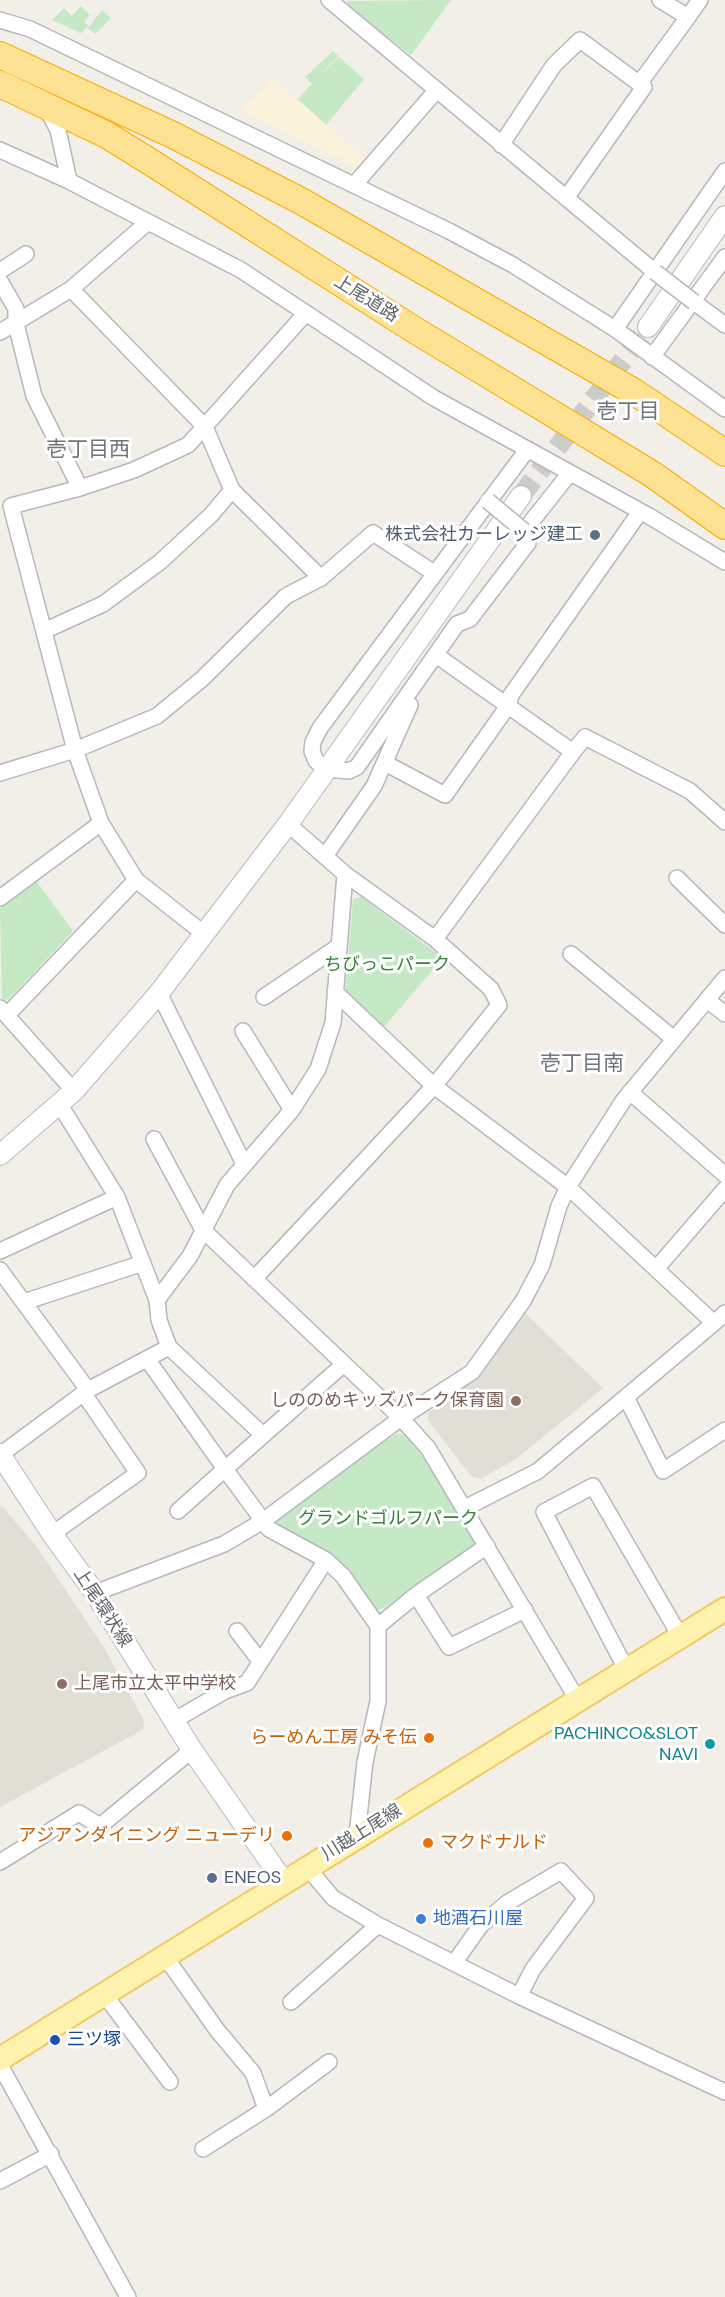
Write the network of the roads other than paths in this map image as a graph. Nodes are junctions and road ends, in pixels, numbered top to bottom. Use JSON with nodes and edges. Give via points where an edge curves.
{"nodes":[{"id":1,"x":660,"y":0,"type":"edge"},
{"id":2,"x":700,"y":0,"type":"edge"},
{"id":3,"x":334,"y":2,"type":"edge"},
{"id":4,"x":688,"y":17,"type":"junction"},
{"id":5,"x":0,"y":20,"type":"edge"},
{"id":6,"x":0,"y":55,"type":"edge"},
{"id":7,"x":0,"y":84,"type":"edge"},
{"id":8,"x":639,"y":84,"type":"junction"},
{"id":9,"x":436,"y":91,"type":"junction"},
{"id":10,"x":45,"y":104,"type":"junction"},
{"id":11,"x":501,"y":145,"type":"junction"},
{"id":12,"x":2,"y":155,"type":"edge"},
{"id":13,"x":725,"y":171,"type":"edge"},
{"id":14,"x":69,"y":181,"type":"junction"},
{"id":15,"x":354,"y":186,"type":"junction"},
{"id":16,"x":566,"y":198,"type":"junction"},
{"id":17,"x":725,"y":216,"type":"edge"},
{"id":18,"x":148,"y":222,"type":"junction"},
{"id":19,"x":26,"y":254,"type":"dead end"},
{"id":20,"x":725,"y":257,"type":"edge"},
{"id":21,"x":0,"y":271,"type":"edge"},
{"id":22,"x":655,"y":272,"type":"junction"},
{"id":23,"x":0,"y":281,"type":"edge"},
{"id":24,"x":71,"y":289,"type":"junction"},
{"id":25,"x":694,"y":302,"type":"junction"},
{"id":26,"x":306,"y":313,"type":"junction"},
{"id":27,"x":16,"y":324,"type":"junction"},
{"id":28,"x":725,"y":325,"type":"edge"},
{"id":29,"x":648,"y":327,"type":"tunnel mouth"},
{"id":30,"x":615,"y":329,"type":"junction"},
{"id":31,"x":0,"y":332,"type":"edge"},
{"id":32,"x":652,"y":357,"type":"junction"},
{"id":33,"x":725,"y":409,"type":"edge"},
{"id":34,"x":205,"y":427,"type":"junction"},
{"id":35,"x":527,"y":450,"type":"junction"},
{"id":36,"x":725,"y":453,"type":"edge"},
{"id":37,"x":569,"y":474,"type":"junction"},
{"id":38,"x":80,"y":488,"type":"junction"},
{"id":39,"x":232,"y":490,"type":"junction"},
{"id":40,"x":520,"y":496,"type":"tunnel mouth"},
{"id":41,"x":488,"y":501,"type":"junction"},
{"id":42,"x":6,"y":507,"type":"edge"},
{"id":43,"x":640,"y":512,"type":"junction"},
{"id":44,"x":725,"y":526,"type":"edge"},
{"id":45,"x":524,"y":531,"type":"junction"},
{"id":46,"x":725,"y":562,"type":"edge"},
{"id":47,"x":434,"y":573,"type":"junction"},
{"id":48,"x":321,"y":578,"type":"junction"},
{"id":49,"x":44,"y":631,"type":"junction"},
{"id":50,"x":436,"y":655,"type":"junction"},
{"id":51,"x":423,"y":675,"type":"junction"},
{"id":52,"x":508,"y":706,"type":"junction"},
{"id":53,"x":75,"y":750,"type":"junction"},
{"id":54,"x":573,"y":752,"type":"junction"},
{"id":55,"x":385,"y":763,"type":"junction"},
{"id":56,"x":326,"y":769,"type":"junction"},
{"id":57,"x":0,"y":774,"type":"edge"},
{"id":58,"x":725,"y":822,"type":"edge"},
{"id":59,"x":100,"y":823,"type":"junction"},
{"id":60,"x":288,"y":824,"type":"junction"},
{"id":61,"x":325,"y":856,"type":"junction"},
{"id":62,"x":345,"y":874,"type":"junction"},
{"id":63,"x":677,"y":878,"type":"dead end"},
{"id":64,"x":136,"y":880,"type":"junction"},
{"id":65,"x":0,"y":898,"type":"edge"},
{"id":66,"x":725,"y":925,"type":"edge"},
{"id":67,"x":203,"y":933,"type":"junction"},
{"id":68,"x":435,"y":939,"type":"junction"},
{"id":69,"x":339,"y":946,"type":"junction"},
{"id":70,"x":571,"y":954,"type":"dead end"},
{"id":71,"x":725,"y":978,"type":"edge"},
{"id":72,"x":335,"y":992,"type":"junction"},
{"id":73,"x":159,"y":993,"type":"junction"},
{"id":74,"x":264,"y":997,"type":"dead end"},
{"id":75,"x":707,"y":1000,"type":"junction"},
{"id":76,"x":3,"y":1012,"type":"edge"},
{"id":77,"x":725,"y":1014,"type":"edge"},
{"id":78,"x":243,"y":1031,"type":"dead end"},
{"id":79,"x":674,"y":1039,"type":"junction"},
{"id":80,"x":434,"y":1086,"type":"junction"},
{"id":81,"x":630,"y":1092,"type":"junction"},
{"id":82,"x":67,"y":1098,"type":"junction"},
{"id":83,"x":292,"y":1110,"type":"junction"},
{"id":84,"x":154,"y":1139,"type":"dead end"},
{"id":85,"x":0,"y":1155,"type":"edge"},
{"id":86,"x":244,"y":1164,"type":"junction"},
{"id":87,"x":725,"y":1175,"type":"edge"},
{"id":88,"x":568,"y":1187,"type":"junction"},
{"id":89,"x":725,"y":1189,"type":"edge"},
{"id":90,"x":117,"y":1197,"type":"junction"},
{"id":91,"x":203,"y":1230,"type":"junction"},
{"id":92,"x":0,"y":1251,"type":"edge"},
{"id":93,"x":143,"y":1263,"type":"junction"},
{"id":94,"x":656,"y":1269,"type":"junction"},
{"id":95,"x":0,"y":1270,"type":"edge"},
{"id":96,"x":254,"y":1279,"type":"junction"},
{"id":97,"x":157,"y":1300,"type":"junction"},
{"id":98,"x":24,"y":1302,"type":"junction"},
{"id":99,"x":719,"y":1318,"type":"edge"},
{"id":100,"x":170,"y":1347,"type":"junction"},
{"id":101,"x":147,"y":1359,"type":"junction"},
{"id":102,"x":344,"y":1364,"type":"junction"},
{"id":103,"x":86,"y":1391,"type":"junction"},
{"id":104,"x":626,"y":1397,"type":"junction"},
{"id":105,"x":401,"y":1418,"type":"junction"},
{"id":106,"x":725,"y":1430,"type":"edge"},
{"id":107,"x":263,"y":1435,"type":"junction"},
{"id":108,"x":0,"y":1454,"type":"edge"},
{"id":109,"x":225,"y":1469,"type":"junction"},
{"id":110,"x":465,"y":1508,"type":"junction"},
{"id":111,"x":178,"y":1510,"type":"dead end"},
{"id":112,"x":263,"y":1521,"type":"junction"},
{"id":113,"x":52,"y":1534,"type":"junction"},
{"id":114,"x":487,"y":1546,"type":"junction"},
{"id":115,"x":326,"y":1560,"type":"junction"},
{"id":116,"x":95,"y":1593,"type":"junction"},
{"id":117,"x":417,"y":1595,"type":"junction"},
{"id":118,"x":725,"y":1609,"type":"edge"},
{"id":119,"x":525,"y":1610,"type":"junction"},
{"id":120,"x":378,"y":1626,"type":"junction"},
{"id":121,"x":237,"y":1631,"type":"dead end"},
{"id":122,"x":680,"y":1636,"type":"junction"},
{"id":123,"x":260,"y":1661,"type":"junction"},
{"id":124,"x":626,"y":1669,"type":"junction"},
{"id":125,"x":577,"y":1700,"type":"junction"},
{"id":126,"x":173,"y":1721,"type":"junction"},
{"id":127,"x":192,"y":1750,"type":"junction"},
{"id":128,"x":357,"y":1835,"type":"junction"},
{"id":129,"x":0,"y":1862,"type":"edge"},
{"id":130,"x":307,"y":1867,"type":"junction"},
{"id":131,"x":284,"y":1882,"type":"junction"},
{"id":132,"x":378,"y":1925,"type":"junction"},
{"id":133,"x":164,"y":1955,"type":"junction"},
{"id":134,"x":454,"y":1964,"type":"junction"},
{"id":135,"x":104,"y":1994,"type":"junction"},
{"id":136,"x":519,"y":1996,"type":"junction"},
{"id":137,"x":291,"y":2002,"type":"dead end"},
{"id":138,"x":0,"y":2060,"type":"edge"},
{"id":139,"x":328,"y":2062,"type":"dead end"},
{"id":140,"x":0,"y":2065,"type":"edge"},
{"id":141,"x":170,"y":2082,"type":"dead end"},
{"id":142,"x":725,"y":2092,"type":"edge"},
{"id":143,"x":266,"y":2109,"type":"junction"},
{"id":144,"x":203,"y":2149,"type":"dead end"},
{"id":145,"x":51,"y":2154,"type":"junction"},
{"id":146,"x":0,"y":2181,"type":"edge"},
{"id":147,"x":128,"y":2297,"type":"edge"}],
"edges":[{"from":1,"to":4,"type":"street"},
{"from":2,"to":4,"type":"street"},
{"from":3,"to":9,"type":"street"},
{"from":4,"to":8,"type":"street"},
{"from":5,"to":15,"type":"street","via":[[30,29]]},
{"from":6,"to":36,"type":"highway","via":[[173,135],[301,201],[636,393]]},
{"from":7,"to":10,"type":"highway","name":"上尾道路"},
{"from":8,"to":11,"type":"street","via":[[580,40],[554,65]]},
{"from":8,"to":16,"type":"street","via":[[644,87]]},
{"from":9,"to":11,"type":"street"},
{"from":9,"to":15,"type":"street"},
{"from":10,"to":14,"type":"street","via":[[58,130]]},
{"from":10,"to":44,"type":"highway","name":"上尾道路","via":[[152,163],[651,474]]},
{"from":11,"to":16,"type":"street"},
{"from":12,"to":14,"type":"street"},
{"from":13,"to":22,"type":"street"},
{"from":14,"to":18,"type":"street"},
{"from":15,"to":30,"type":"street","via":[[513,265]]},
{"from":16,"to":22,"type":"street"},
{"from":17,"to":29,"type":"street"},
{"from":18,"to":24,"type":"street"},
{"from":18,"to":26,"type":"street","via":[[241,270]]},
{"from":19,"to":21,"type":"street"},
{"from":20,"to":25,"type":"street"},
{"from":22,"to":25,"type":"street","bridge":true},
{"from":22,"to":30,"type":"street"},
{"from":23,"to":27,"type":"street","via":[[16,309]]},
{"from":24,"to":27,"type":"street"},
{"from":24,"to":34,"type":"street"},
{"from":25,"to":28,"type":"street"},
{"from":25,"to":32,"type":"street"},
{"from":26,"to":34,"type":"street"},
{"from":26,"to":35,"type":"street","via":[[434,398]]},
{"from":27,"to":31,"type":"street"},
{"from":27,"to":38,"type":"street","via":[[34,396]]},
{"from":30,"to":32,"type":"street"},
{"from":32,"to":33,"type":"street"},
{"from":34,"to":38,"type":"street","via":[[188,445],[134,470]]},
{"from":34,"to":39,"type":"street"},
{"from":35,"to":37,"type":"street"},
{"from":35,"to":41,"type":"street"},
{"from":37,"to":43,"type":"street"},
{"from":37,"to":45,"type":"street"},
{"from":38,"to":42,"type":"street"},
{"from":39,"to":48,"type":"street"},
{"from":39,"to":49,"type":"street","via":[[160,562],[103,604]]},
{"from":40,"to":56,"type":"street"},
{"from":41,"to":45,"type":"street","bridge":true},
{"from":41,"to":47,"type":"street"},
{"from":42,"to":49,"type":"street"},
{"from":43,"to":46,"type":"street"},
{"from":43,"to":52,"type":"street","via":[[511,695]]},
{"from":45,"to":50,"type":"street","via":[[528,543],[470,619],[457,624]]},
{"from":47,"to":48,"type":"street","via":[[373,533]]},
{"from":47,"to":56,"type":"street","via":[[320,728],[312,750]]},
{"from":48,"to":53,"type":"street","via":[[286,596],[202,679],[157,716]]},
{"from":49,"to":53,"type":"street"},
{"from":50,"to":51,"type":"street"},
{"from":50,"to":52,"type":"street"},
{"from":51,"to":55,"type":"street"},
{"from":51,"to":56,"type":"street","via":[[357,767],[349,771]]},
{"from":52,"to":54,"type":"street"},
{"from":52,"to":55,"type":"street","via":[[445,795]]},
{"from":53,"to":57,"type":"street"},
{"from":53,"to":59,"type":"street"},
{"from":54,"to":58,"type":"street","via":[[585,737],[690,791]]},
{"from":54,"to":68,"type":"street"},
{"from":55,"to":61,"type":"street","via":[[375,786]]},
{"from":56,"to":60,"type":"street"},
{"from":59,"to":64,"type":"street"},
{"from":59,"to":65,"type":"street"},
{"from":60,"to":61,"type":"street"},
{"from":60,"to":67,"type":"street"},
{"from":61,"to":62,"type":"street"},
{"from":62,"to":68,"type":"street"},
{"from":62,"to":69,"type":"street"},
{"from":63,"to":66,"type":"street"},
{"from":64,"to":67,"type":"street"},
{"from":64,"to":76,"type":"street"},
{"from":67,"to":73,"type":"street"},
{"from":68,"to":80,"type":"street","via":[[491,989],[499,1005]]},
{"from":69,"to":72,"type":"street"},
{"from":69,"to":74,"type":"street"},
{"from":70,"to":79,"type":"street"},
{"from":71,"to":75,"type":"street"},
{"from":72,"to":80,"type":"street"},
{"from":72,"to":83,"type":"street","via":[[329,1042],[318,1070]]},
{"from":73,"to":82,"type":"street"},
{"from":73,"to":86,"type":"street"},
{"from":75,"to":77,"type":"street"},
{"from":75,"to":79,"type":"street"},
{"from":76,"to":82,"type":"street"},
{"from":78,"to":83,"type":"street"},
{"from":79,"to":81,"type":"street"},
{"from":80,"to":88,"type":"street"},
{"from":80,"to":96,"type":"street"},
{"from":81,"to":87,"type":"street"},
{"from":81,"to":88,"type":"street"},
{"from":82,"to":85,"type":"street"},
{"from":82,"to":90,"type":"street"},
{"from":83,"to":86,"type":"street"},
{"from":84,"to":91,"type":"street"},
{"from":86,"to":91,"type":"street","via":[[227,1185]]},
{"from":88,"to":94,"type":"street"},
{"from":88,"to":105,"type":"street","via":[[542,1265],[499,1336],[472,1372]]},
{"from":89,"to":94,"type":"street"},
{"from":90,"to":92,"type":"street"},
{"from":90,"to":93,"type":"street"},
{"from":91,"to":96,"type":"street"},
{"from":91,"to":97,"type":"street","via":[[190,1256]]},
{"from":93,"to":97,"type":"street"},
{"from":93,"to":98,"type":"street"},
{"from":94,"to":99,"type":"street"},
{"from":95,"to":98,"type":"street"},
{"from":96,"to":102,"type":"street"},
{"from":97,"to":100,"type":"street","via":[[159,1320]]},
{"from":98,"to":103,"type":"street"},
{"from":99,"to":104,"type":"street"},
{"from":100,"to":101,"type":"street"},
{"from":100,"to":107,"type":"street"},
{"from":101,"to":103,"type":"street"},
{"from":101,"to":109,"type":"street"},
{"from":102,"to":105,"type":"street"},
{"from":102,"to":107,"type":"street"},
{"from":103,"to":108,"type":"street"},
{"from":103,"to":113,"type":"street","via":[[138,1473]]},
{"from":104,"to":106,"type":"street","via":[[663,1471]]},
{"from":104,"to":110,"type":"street","via":[[538,1471]]},
{"from":105,"to":110,"type":"street","via":[[428,1448]]},
{"from":105,"to":112,"type":"street"},
{"from":107,"to":109,"type":"street"},
{"from":108,"to":113,"type":"street","name":"上尾環状線"},
{"from":109,"to":111,"type":"street"},
{"from":109,"to":112,"type":"street"},
{"from":110,"to":114,"type":"street"},
{"from":112,"to":115,"type":"street","via":[[269,1529]]},
{"from":112,"to":116,"type":"street","via":[[224,1544]]},
{"from":113,"to":116,"type":"street","name":"上尾環状線"},
{"from":114,"to":117,"type":"street"},
{"from":114,"to":119,"type":"street"},
{"from":115,"to":120,"type":"street","via":[[343,1576]]},
{"from":115,"to":123,"type":"street"},
{"from":116,"to":126,"type":"street","name":"上尾環状線"},
{"from":117,"to":119,"type":"street","via":[[449,1647]]},
{"from":117,"to":120,"type":"street"},
{"from":118,"to":122,"type":"main road","name":"川越上尾線"},
{"from":119,"to":125,"type":"street"},
{"from":120,"to":128,"type":"street","via":[[378,1701],[365,1761]]},
{"from":121,"to":123,"type":"street"},
{"from":122,"to":124,"type":"main road","name":"川越上尾線"},
{"from":122,"to":124,"type":"street","via":[[593,1486],[544,1512]]},
{"from":123,"to":126,"type":"street","via":[[247,1683]]},
{"from":124,"to":125,"type":"main road","name":"川越上尾線"},
{"from":125,"to":128,"type":"main road","name":"川越上尾線"},
{"from":126,"to":127,"type":"street","name":"上尾環状線"},
{"from":127,"to":129,"type":"street","via":[[100,1827],[79,1813]]},
{"from":127,"to":131,"type":"street","name":"上尾環状線"},
{"from":128,"to":130,"type":"main road","name":"川越上尾線"},
{"from":130,"to":131,"type":"main road","name":"川越上尾線"},
{"from":130,"to":132,"type":"street","via":[[333,1898]]},
{"from":131,"to":133,"type":"main road","name":"川越上尾線"},
{"from":132,"to":134,"type":"street"},
{"from":132,"to":137,"type":"street"},
{"from":133,"to":135,"type":"main road","name":"川越上尾線"},
{"from":133,"to":143,"type":"street","via":[[217,2031],[253,2073]]},
{"from":134,"to":136,"type":"street"},
{"from":134,"to":136,"type":"street","via":[[481,1925],[561,1871],[586,1898],[533,1969]]},
{"from":135,"to":138,"type":"main road","name":"川越上尾線"},
{"from":135,"to":141,"type":"street"},
{"from":136,"to":142,"type":"street"},
{"from":139,"to":143,"type":"street"},
{"from":140,"to":145,"type":"street"},
{"from":143,"to":144,"type":"street"},
{"from":145,"to":146,"type":"street"},
{"from":145,"to":147,"type":"street"}]}
